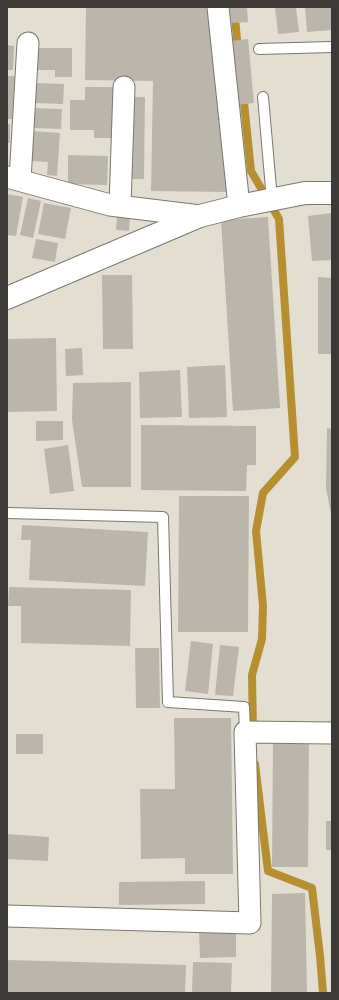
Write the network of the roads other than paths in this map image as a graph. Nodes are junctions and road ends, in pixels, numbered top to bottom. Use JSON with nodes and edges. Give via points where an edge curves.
{"nodes":[{"id":1,"x":218,"y":7,"type":"edge"},
{"id":2,"x":28,"y":43,"type":"dead end"},
{"id":3,"x":332,"y":48,"type":"edge"},
{"id":4,"x":259,"y":50,"type":"dead end"},
{"id":5,"x":124,"y":87,"type":"dead end"},
{"id":6,"x":263,"y":97,"type":"dead end"},
{"id":7,"x":14,"y":178,"type":"edge"},
{"id":8,"x":332,"y":193,"type":"edge"},
{"id":9,"x":272,"y":200,"type":"junction"},
{"id":10,"x":120,"y":206,"type":"junction"},
{"id":11,"x":240,"y":206,"type":"junction"},
{"id":12,"x":200,"y":216,"type":"junction"},
{"id":13,"x":7,"y":298,"type":"edge"},
{"id":14,"x":7,"y":513,"type":"edge"},
{"id":15,"x":245,"y":732,"type":"junction"},
{"id":16,"x":332,"y":733,"type":"edge"},
{"id":17,"x":7,"y":916,"type":"edge"}],
"edges":[{"from":1,"to":11,"type":"street"},
{"from":2,"to":7,"type":"street"},
{"from":3,"to":4,"type":"lane"},
{"from":5,"to":10,"type":"street"},
{"from":6,"to":9,"type":"lane"},
{"from":7,"to":10,"type":"street"},
{"from":8,"to":9,"type":"street","via":[[306,193]]},
{"from":9,"to":11,"type":"street"},
{"from":10,"to":12,"type":"street"},
{"from":11,"to":12,"type":"street"},
{"from":12,"to":13,"type":"street"},
{"from":14,"to":15,"type":"lane","via":[[163,517],[168,702],[244,707]]},
{"from":15,"to":16,"type":"street"},
{"from":15,"to":17,"type":"street","via":[[250,923]]}]}
